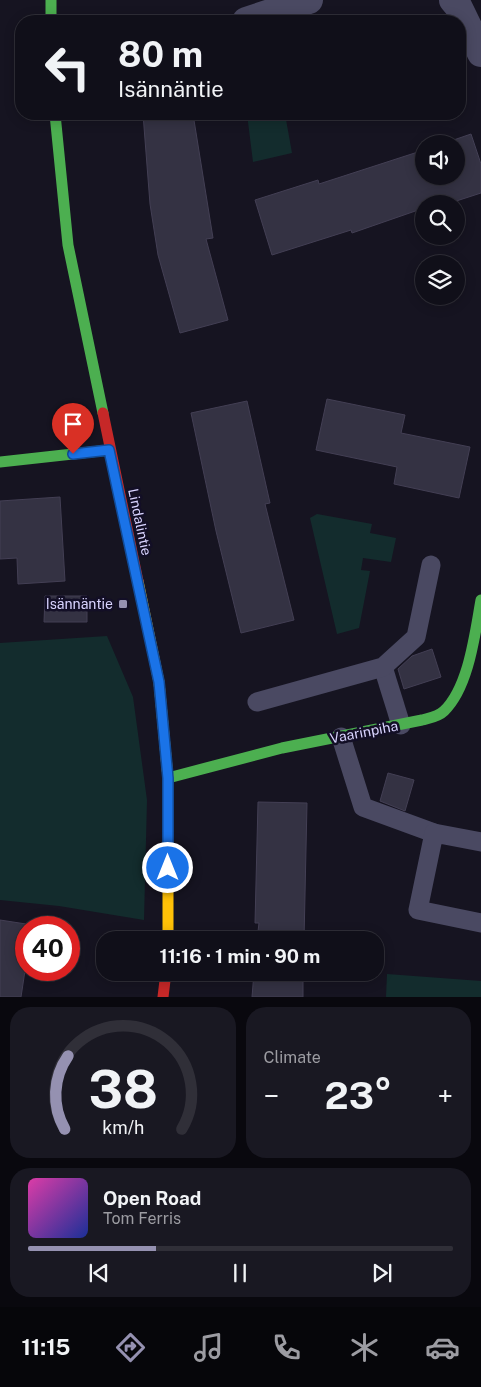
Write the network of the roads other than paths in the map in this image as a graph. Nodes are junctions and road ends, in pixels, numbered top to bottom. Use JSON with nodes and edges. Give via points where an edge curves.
{"nodes":[{"id":1,"x":51,"y":0,"type":"edge"},
{"id":2,"x":309,"y":0,"type":"edge"},
{"id":3,"x":453,"y":0,"type":"edge"},
{"id":4,"x":51,"y":15,"type":"edge"},
{"id":5,"x":264,"y":15,"type":"edge"},
{"id":6,"x":462,"y":15,"type":"edge"},
{"id":7,"x":466,"y":22,"type":"edge"},
{"id":8,"x":481,"y":53,"type":"edge"},
{"id":9,"x":56,"y":120,"type":"edge"},
{"id":10,"x":109,"y":450,"type":"junction"},
{"id":11,"x":0,"y":462,"type":"edge"},
{"id":12,"x":431,"y":565,"type":"dead end"},
{"id":13,"x":481,"y":600,"type":"edge"},
{"id":14,"x":383,"y":667,"type":"junction"},
{"id":15,"x":257,"y":702,"type":"dead end"},
{"id":16,"x":401,"y":725,"type":"junction"},
{"id":17,"x":341,"y":737,"type":"junction"},
{"id":18,"x":168,"y":778,"type":"junction"},
{"id":19,"x":434,"y":833,"type":"junction"},
{"id":20,"x":481,"y":842,"type":"edge"},
{"id":21,"x":481,"y":923,"type":"edge"},
{"id":22,"x":168,"y":931,"type":"edge"},
{"id":23,"x":165,"y":981,"type":"edge"},
{"id":24,"x":163,"y":997,"type":"edge"}],
"edges":[{"from":1,"to":4,"type":"street"},
{"from":2,"to":5,"type":"street"},
{"from":3,"to":6,"type":"street"},
{"from":7,"to":8,"type":"street"},
{"from":9,"to":10,"type":"street","name":"Lindalintie","via":[[68,245]]},
{"from":10,"to":11,"type":"street"},
{"from":10,"to":18,"type":"street","name":"Lindalintie","via":[[159,682]]},
{"from":12,"to":14,"type":"lane","via":[[416,637]]},
{"from":13,"to":16,"type":"street","name":"Vaarinpiha","via":[[471,653],[454,698],[442,712]]},
{"from":14,"to":15,"type":"lane"},
{"from":14,"to":16,"type":"lane"},
{"from":16,"to":17,"type":"street","name":"Vaarinpiha"},
{"from":17,"to":18,"type":"street","name":"Vaarinpiha","via":[[282,748]]},
{"from":17,"to":19,"type":"lane","via":[[363,807]]},
{"from":18,"to":22,"type":"street","name":"Lindalintie"},
{"from":19,"to":20,"type":"lane"},
{"from":19,"to":21,"type":"lane","via":[[418,910]]},
{"from":23,"to":24,"type":"street"}]}
